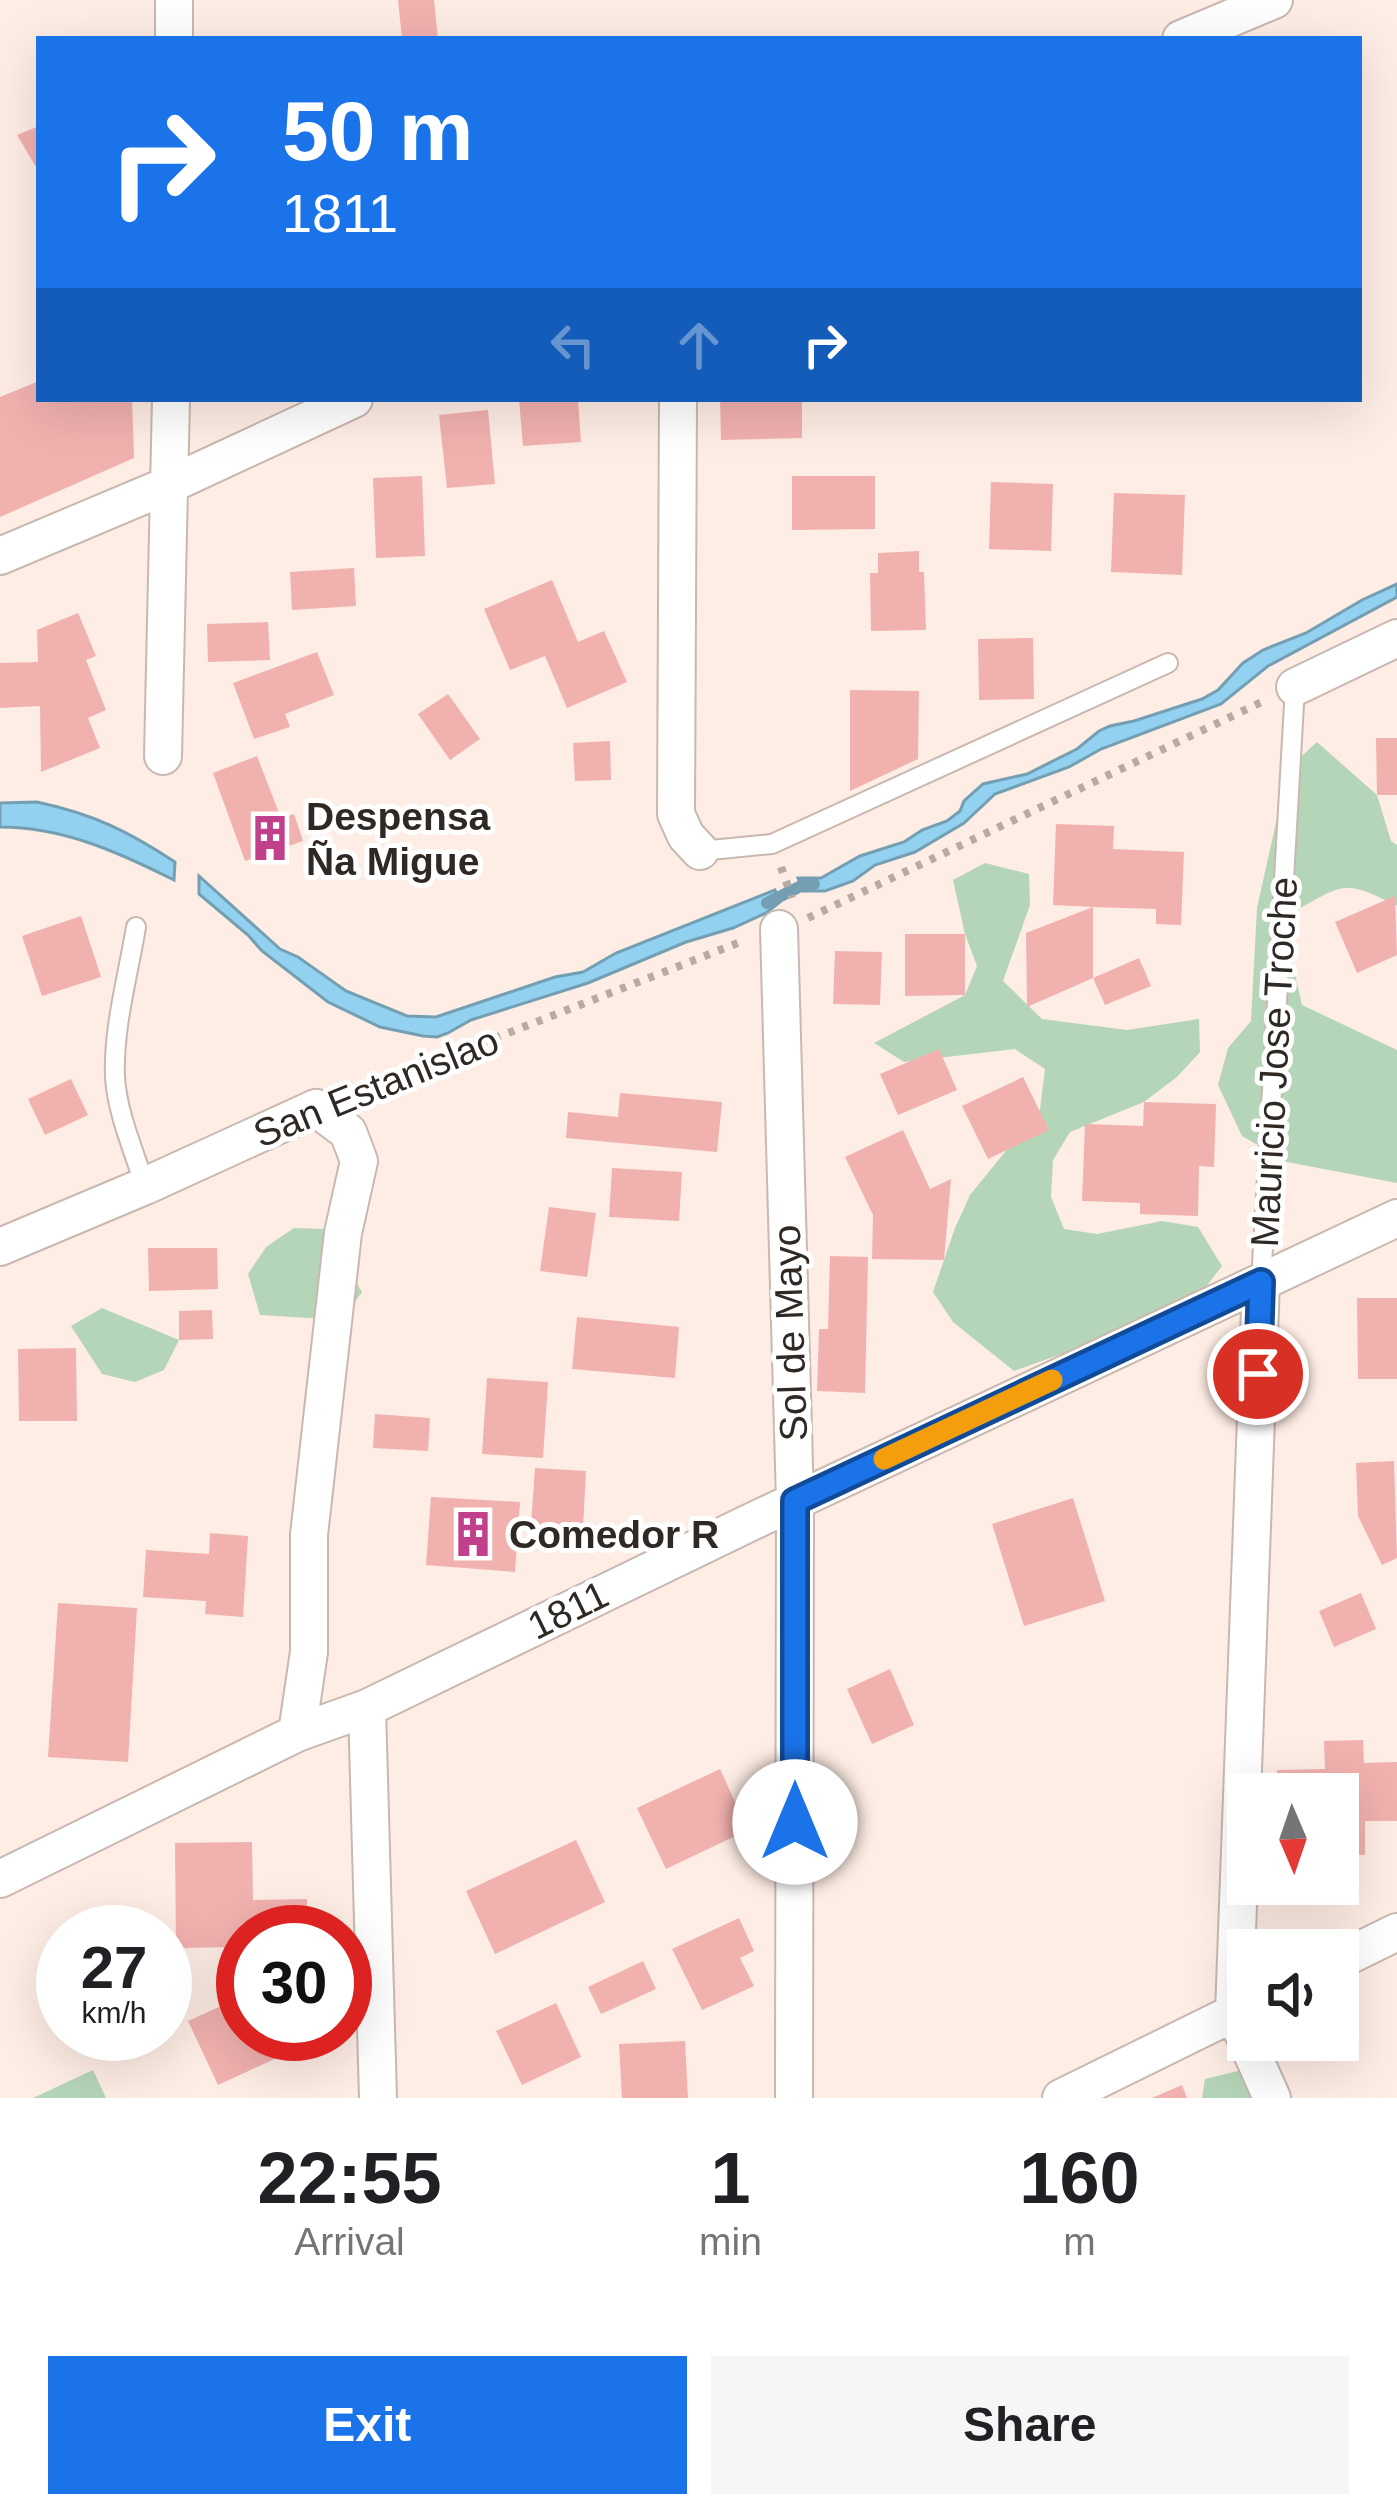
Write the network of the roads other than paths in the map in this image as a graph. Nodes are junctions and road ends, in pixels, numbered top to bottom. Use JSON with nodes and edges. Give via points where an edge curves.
{"nodes":[{"id":1,"x":174,"y":0,"type":"edge"},
{"id":2,"x":1274,"y":0,"type":"edge"},
{"id":3,"x":174,"y":36,"type":"edge"},
{"id":4,"x":1188,"y":36,"type":"edge"},
{"id":5,"x":171,"y":402,"type":"edge"},
{"id":6,"x":348,"y":402,"type":"edge"},
{"id":7,"x":678,"y":402,"type":"edge"},
{"id":8,"x":171,"y":484,"type":"junction"},
{"id":9,"x":0,"y":556,"type":"edge"},
{"id":10,"x":1397,"y":638,"type":"edge"},
{"id":11,"x":1168,"y":663,"type":"dead end"},
{"id":12,"x":1295,"y":687,"type":"joint"},
{"id":13,"x":163,"y":756,"type":"dead end"},
{"id":14,"x":700,"y":851,"type":"joint"},
{"id":15,"x":781,"y":923,"type":"road end"},
{"id":16,"x":136,"y":927,"type":"dead end"},
{"id":17,"x":145,"y":1186,"type":"junction"},
{"id":18,"x":1397,"y":1219,"type":"edge"},
{"id":19,"x":0,"y":1247,"type":"edge"},
{"id":20,"x":1261,"y":1282,"type":"junction"},
{"id":21,"x":795,"y":1501,"type":"junction"},
{"id":22,"x":367,"y":1708,"type":"junction"},
{"id":23,"x":297,"y":1733,"type":"junction"},
{"id":24,"x":0,"y":1879,"type":"edge"},
{"id":25,"x":1243,"y":1929,"type":"edge"},
{"id":26,"x":1397,"y":1932,"type":"edge"},
{"id":27,"x":1359,"y":1951,"type":"edge"},
{"id":28,"x":1227,"y":2017,"type":"edge"},
{"id":29,"x":1259,"y":2061,"type":"edge"},
{"id":30,"x":378,"y":2098,"type":"edge"},
{"id":31,"x":794,"y":2098,"type":"edge"},
{"id":32,"x":1060,"y":2098,"type":"edge"},
{"id":33,"x":1272,"y":2098,"type":"edge"}],
"edges":[{"from":1,"to":3,"type":"street"},
{"from":2,"to":4,"type":"street"},
{"from":5,"to":8,"type":"street"},
{"from":6,"to":8,"type":"street"},
{"from":7,"to":14,"type":"street","via":[[676,814]]},
{"from":8,"to":9,"type":"street"},
{"from":8,"to":13,"type":"street"},
{"from":10,"to":12,"type":"street"},
{"from":11,"to":14,"type":"lane","via":[[772,844]]},
{"from":12,"to":20,"type":"lane","name":"Mauricio Jose Troche"},
{"from":15,"to":21,"type":"street","name":"Sol de Mayo"},
{"from":16,"to":17,"type":"lane","via":[[115,1078]]},
{"from":17,"to":19,"type":"street","name":"San Estanislao"},
{"from":17,"to":23,"type":"street","name":"San Estanislao","via":[[316,1108],[348,1132],[359,1161],[343,1233],[309,1535],[309,1652]]},
{"from":18,"to":20,"type":"street","name":"1811"},
{"from":20,"to":21,"type":"street","name":"1811"},
{"from":20,"to":25,"type":"street","name":"Mauricio Jose Troche"},
{"from":21,"to":22,"type":"street","name":"1811"},
{"from":21,"to":31,"type":"street","name":"Sol de Mayo"},
{"from":22,"to":23,"type":"street","name":"1811"},
{"from":22,"to":30,"type":"street"},
{"from":23,"to":24,"type":"street","name":"1811"},
{"from":26,"to":27,"type":"street"},
{"from":28,"to":32,"type":"street"},
{"from":29,"to":33,"type":"street"}]}
